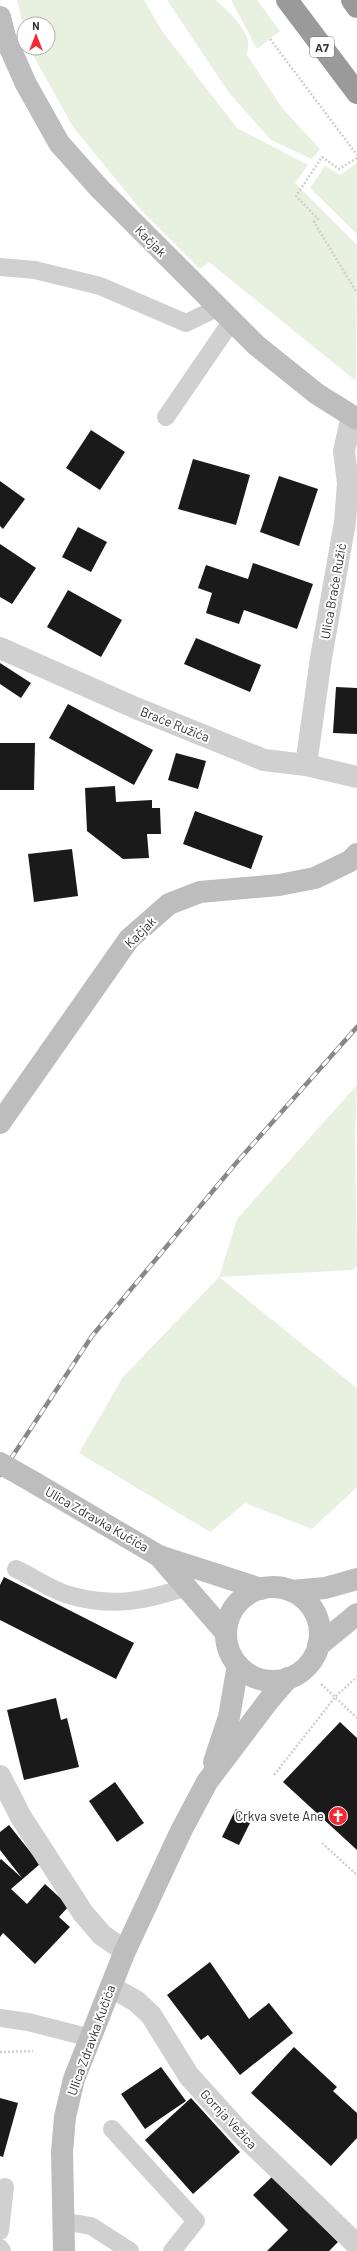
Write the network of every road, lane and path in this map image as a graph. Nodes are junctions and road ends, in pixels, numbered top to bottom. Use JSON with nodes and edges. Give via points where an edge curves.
{"nodes":[{"id":1,"x":287,"y":0,"type":"edge"},
{"id":2,"x":352,"y":0,"type":"edge"},
{"id":3,"x":357,"y":7,"type":"edge"},
{"id":4,"x":2,"y":33,"type":"edge"},
{"id":5,"x":270,"y":40,"type":"dead end"},
{"id":6,"x":357,"y":93,"type":"edge"},
{"id":7,"x":357,"y":155,"type":"edge"},
{"id":8,"x":357,"y":158,"type":"edge"},
{"id":9,"x":0,"y":267,"type":"edge"},
{"id":10,"x":357,"y":293,"type":"edge"},
{"id":11,"x":224,"y":315,"type":"junction"},
{"id":12,"x":166,"y":417,"type":"dead end"},
{"id":13,"x":355,"y":418,"type":"edge"},
{"id":14,"x":0,"y":648,"type":"edge"},
{"id":15,"x":306,"y":765,"type":"junction"},
{"id":16,"x":357,"y":777,"type":"edge"},
{"id":17,"x":357,"y":854,"type":"edge"},
{"id":18,"x":0,"y":1123,"type":"edge"},
{"id":19,"x":0,"y":1463,"type":"edge"},
{"id":20,"x":159,"y":1556,"type":"junction"},
{"id":21,"x":16,"y":1569,"type":"dead end"},
{"id":22,"x":357,"y":1579,"type":"edge"},
{"id":23,"x":187,"y":1587,"type":"junction"},
{"id":24,"x":262,"y":1589,"type":"junction"},
{"id":25,"x":292,"y":1591,"type":"junction"},
{"id":26,"x":357,"y":1614,"type":"edge"},
{"id":27,"x":226,"y":1633,"type":"junction"},
{"id":28,"x":318,"y":1646,"type":"junction"},
{"id":29,"x":238,"y":1665,"type":"junction"},
{"id":30,"x":357,"y":1677,"type":"edge"},
{"id":31,"x":288,"y":1678,"type":"junction"},
{"id":32,"x":321,"y":1684,"type":"dead end"},
{"id":33,"x":336,"y":1696,"type":"junction"},
{"id":34,"x":357,"y":1718,"type":"edge"},
{"id":35,"x":274,"y":1775,"type":"dead end"},
{"id":36,"x":0,"y":1776,"type":"edge"},
{"id":37,"x":207,"y":1782,"type":"junction"},
{"id":38,"x":322,"y":1843,"type":"dead end"},
{"id":39,"x":357,"y":1875,"type":"edge"},
{"id":40,"x":124,"y":1950,"type":"junction"},
{"id":41,"x":111,"y":1987,"type":"junction"},
{"id":42,"x":0,"y":2018,"type":"edge"},
{"id":43,"x":91,"y":2038,"type":"junction"},
{"id":44,"x":26,"y":2051,"type":"dead end"},
{"id":45,"x":0,"y":2052,"type":"edge"},
{"id":46,"x":112,"y":2129,"type":"dead end"},
{"id":47,"x":5,"y":2187,"type":"dead end"},
{"id":48,"x":62,"y":2221,"type":"junction"},
{"id":49,"x":0,"y":2231,"type":"edge"},
{"id":50,"x":357,"y":2245,"type":"edge"},
{"id":51,"x":0,"y":2248,"type":"edge"},
{"id":52,"x":2,"y":2251,"type":"edge"},
{"id":53,"x":64,"y":2251,"type":"edge"},
{"id":54,"x":130,"y":2251,"type":"edge"},
{"id":55,"x":172,"y":2251,"type":"edge"}],
"edges":[{"from":1,"to":6,"type":"highway","number":"A7"},
{"from":2,"to":3,"type":"highway"},
{"from":4,"to":11,"type":"main road","name":"Kačjak","via":[[26,84],[59,143],[99,188]]},
{"from":5,"to":7,"type":"path"},
{"from":8,"to":10,"type":"path","via":[[339,169],[322,157],[296,196],[318,219],[314,222]]},
{"from":9,"to":11,"type":"lane","via":[[35,270],[100,286],[186,323]]},
{"from":11,"to":12,"type":"lane"},
{"from":11,"to":13,"type":"main road","name":"Kačjak","via":[[256,346]]},
{"from":13,"to":15,"type":"street","name":"Ulica Braće Ružić","via":[[344,451],[348,483],[345,522],[321,658]]},
{"from":14,"to":15,"type":"street","name":"Braće Ružića","via":[[138,709],[264,760]]},
{"from":15,"to":16,"type":"street","name":"Braće Ružića"},
{"from":17,"to":18,"type":"main road","name":"Kačjak","via":[[350,861],[315,878],[279,886],[200,892],[169,904],[129,939]]},
{"from":19,"to":20,"type":"main road","name":"Ulica Zdravka Kučića","bridge":true},
{"from":20,"to":23,"type":"main road","name":"Ulica Zdravka Kučića"},
{"from":20,"to":24,"type":"main road","name":"Ulica Zdravka Kučića"},
{"from":21,"to":23,"type":"lane","via":[[68,1595],[115,1604],[156,1597]]},
{"from":22,"to":25,"type":"main road","name":"Ulica Zdravka Kučića","via":[[325,1588]]},
{"from":23,"to":27,"type":"main road","name":"Ulica Zdravka Kučića"},
{"from":24,"to":25,"type":"main road","name":"Ulica Zdravka Kučića","via":[[277,1587]]},
{"from":24,"to":27,"type":"main road","name":"Ulica Zdravka Kučića","via":[[248,1594],[236,1605],[229,1618]]},
{"from":25,"to":28,"type":"main road","name":"Ulica Zdravka Kučića","via":[[308,1603],[318,1620]]},
{"from":26,"to":28,"type":"main road","name":"Ulica Zdravka Kučića"},
{"from":27,"to":29,"type":"main road","name":"Ulica Zdravka Kučića","via":[[228,1648]]},
{"from":28,"to":31,"type":"main road","name":"Ulica Zdravka Kučića","via":[[307,1665]]},
{"from":29,"to":31,"type":"main road","name":"Ulica Zdravka Kučića","via":[[258,1679],[274,1681]]},
{"from":29,"to":37,"type":"main road","name":"Ulica Zdravka Kučića","via":[[229,1717]]},
{"from":30,"to":33,"type":"path"},
{"from":31,"to":37,"type":"main road","name":"Ulica Zdravka Kučića"},
{"from":32,"to":33,"type":"path"},
{"from":33,"to":34,"type":"path"},
{"from":33,"to":35,"type":"path"},
{"from":36,"to":40,"type":"street","via":[[21,1817],[82,1913],[102,1935]]},
{"from":37,"to":40,"type":"main road","name":"Ulica Zdravka Kučića"},
{"from":38,"to":39,"type":"path"},
{"from":40,"to":41,"type":"main road","name":"Ulica Zdravka Kučića"},
{"from":41,"to":43,"type":"main road","name":"Ulica Zdravka Kučića"},
{"from":41,"to":50,"type":"street","name":"Gornja Vežica","via":[[136,2001],[151,2015],[189,2076],[237,2129]]},
{"from":42,"to":43,"type":"lane","via":[[34,2023]]},
{"from":43,"to":48,"type":"main road","name":"Ulica Zdravka Kučića","via":[[74,2079],[65,2117]]},
{"from":44,"to":45,"type":"path"},
{"from":46,"to":55,"type":"lane","via":[[196,2221]]},
{"from":47,"to":49,"type":"lane"},
{"from":48,"to":53,"type":"main road","name":"Ulica Zdravka Kučića"},
{"from":48,"to":54,"type":"lane","via":[[91,2226]]},
{"from":51,"to":52,"type":"lane"}]}
